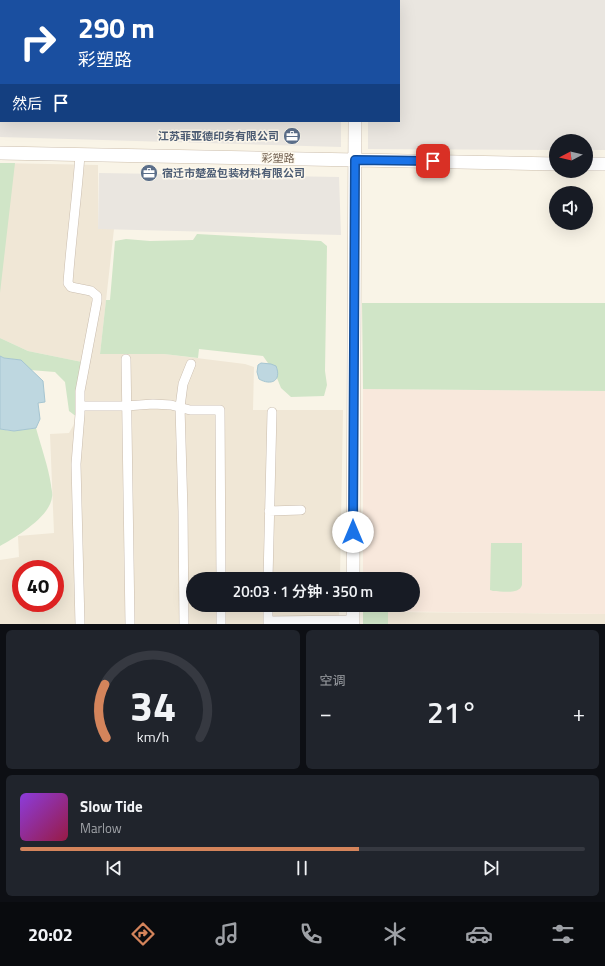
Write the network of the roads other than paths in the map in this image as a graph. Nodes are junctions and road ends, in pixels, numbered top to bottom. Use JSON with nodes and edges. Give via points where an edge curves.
{"nodes":[{"id":1,"x":355,"y":122,"type":"edge"},
{"id":2,"x":0,"y":153,"type":"edge"},
{"id":3,"x":80,"y":155,"type":"junction"},
{"id":4,"x":355,"y":160,"type":"junction"},
{"id":5,"x":549,"y":164,"type":"edge"},
{"id":6,"x":593,"y":164,"type":"edge"},
{"id":7,"x":605,"y":164,"type":"edge"},
{"id":8,"x":126,"y":359,"type":"dead end"},
{"id":9,"x":191,"y":364,"type":"dead end"},
{"id":10,"x":80,"y":406,"type":"junction"},
{"id":11,"x":126,"y":406,"type":"junction"},
{"id":12,"x":180,"y":407,"type":"junction"},
{"id":13,"x":272,"y":412,"type":"dead end"},
{"id":14,"x":300,"y":510,"type":"dead end"},
{"id":15,"x":269,"y":512,"type":"junction"},
{"id":16,"x":221,"y":572,"type":"edge"},
{"id":17,"x":268,"y":572,"type":"edge"},
{"id":18,"x":353,"y":572,"type":"edge"},
{"id":19,"x":221,"y":612,"type":"edge"},
{"id":20,"x":268,"y":622,"type":"edge"},
{"id":21,"x":353,"y":622,"type":"edge"},
{"id":22,"x":80,"y":624,"type":"edge"},
{"id":23,"x":130,"y":624,"type":"edge"},
{"id":24,"x":184,"y":624,"type":"edge"},
{"id":25,"x":222,"y":624,"type":"edge"}],
"edges":[{"from":1,"to":4,"type":"street"},
{"from":2,"to":3,"type":"street","name":"彩塑路"},
{"from":3,"to":4,"type":"street","name":"彩塑路"},
{"from":3,"to":10,"type":"street","via":[[68,283],[71,287],[91,291],[97,296],[80,391]]},
{"from":4,"to":5,"type":"street","name":"彩塑路"},
{"from":4,"to":18,"type":"street"},
{"from":6,"to":7,"type":"street"},
{"from":8,"to":11,"type":"street"},
{"from":9,"to":12,"type":"street","via":[[183,384]]},
{"from":10,"to":11,"type":"street"},
{"from":10,"to":22,"type":"street","via":[[76,464]]},
{"from":11,"to":12,"type":"street","via":[[153,404]]},
{"from":11,"to":23,"type":"street"},
{"from":12,"to":16,"type":"street","via":[[190,410],[220,410]]},
{"from":12,"to":24,"type":"street"},
{"from":13,"to":15,"type":"street"},
{"from":14,"to":15,"type":"street"},
{"from":15,"to":17,"type":"street"},
{"from":19,"to":25,"type":"street"},
{"from":20,"to":21,"type":"street"}]}
